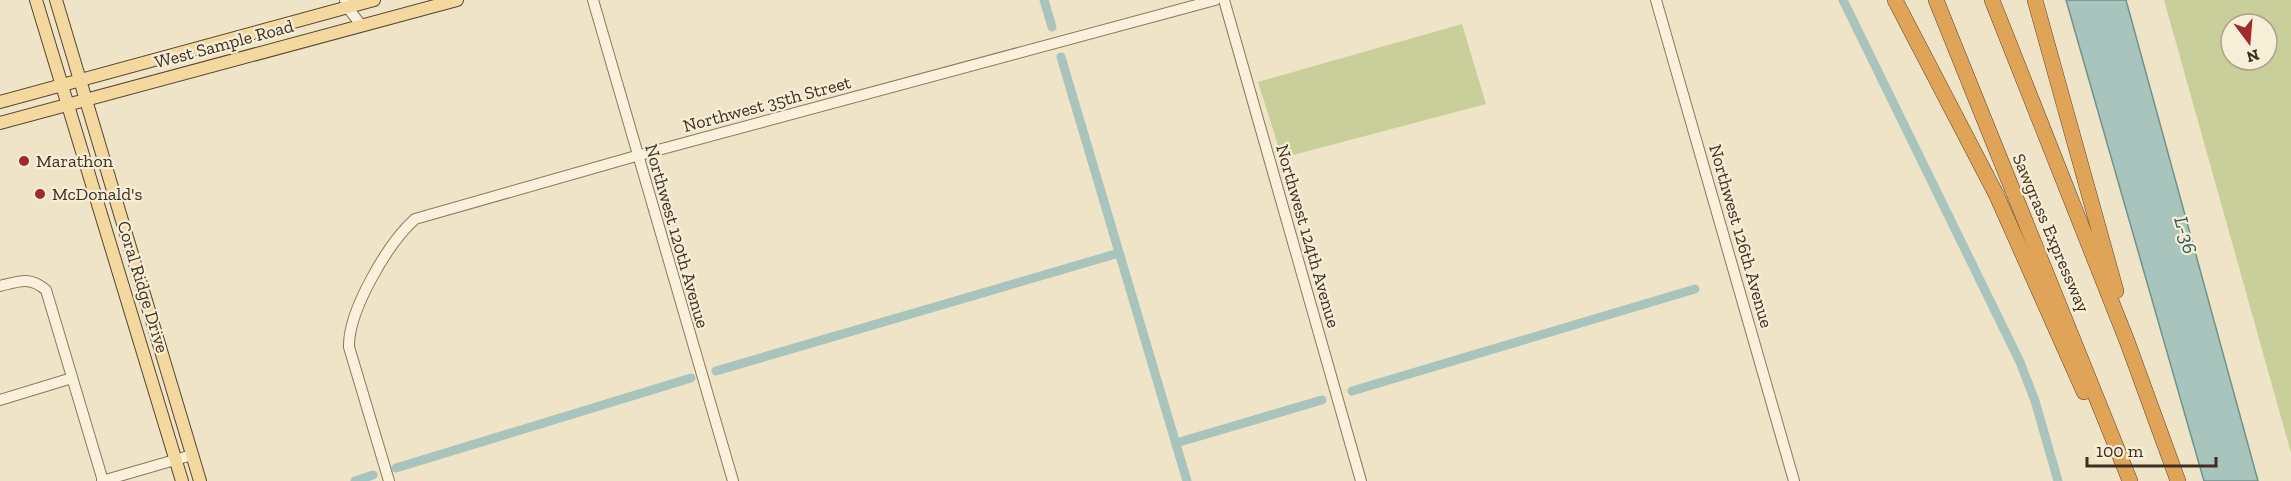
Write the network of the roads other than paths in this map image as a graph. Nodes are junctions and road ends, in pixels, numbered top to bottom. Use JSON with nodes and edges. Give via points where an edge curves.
{"nodes":[{"id":1,"x":36,"y":0,"type":"edge"},
{"id":2,"x":56,"y":0,"type":"edge"},
{"id":3,"x":457,"y":0,"type":"edge"},
{"id":4,"x":593,"y":0,"type":"edge"},
{"id":5,"x":1215,"y":0,"type":"edge"},
{"id":6,"x":1224,"y":0,"type":"edge"},
{"id":7,"x":1656,"y":0,"type":"edge"},
{"id":8,"x":1895,"y":0,"type":"edge"},
{"id":9,"x":1936,"y":0,"type":"edge"},
{"id":10,"x":1992,"y":0,"type":"edge"},
{"id":11,"x":2035,"y":0,"type":"edge"},
{"id":12,"x":366,"y":1,"type":"edge"},
{"id":13,"x":346,"y":4,"type":"edge"},
{"id":14,"x":362,"y":26,"type":"junction"},
{"id":15,"x":80,"y":80,"type":"junction"},
{"id":16,"x":64,"y":84,"type":"junction"},
{"id":17,"x":87,"y":100,"type":"junction"},
{"id":18,"x":0,"y":102,"type":"edge"},
{"id":19,"x":70,"y":104,"type":"junction"},
{"id":20,"x":0,"y":123,"type":"edge"},
{"id":21,"x":636,"y":156,"type":"junction"},
{"id":22,"x":0,"y":286,"type":"edge"},
{"id":23,"x":2127,"y":341,"type":"junction"},
{"id":24,"x":72,"y":378,"type":"junction"},
{"id":25,"x":0,"y":400,"type":"edge"},
{"id":26,"x":2119,"y":449,"type":"junction"},
{"id":27,"x":192,"y":454,"type":"junction"},
{"id":28,"x":175,"y":459,"type":"junction"},
{"id":29,"x":103,"y":481,"type":"edge"},
{"id":30,"x":182,"y":481,"type":"edge"},
{"id":31,"x":200,"y":481,"type":"edge"},
{"id":32,"x":388,"y":481,"type":"edge"},
{"id":33,"x":733,"y":481,"type":"edge"},
{"id":34,"x":1361,"y":481,"type":"edge"},
{"id":35,"x":1794,"y":481,"type":"edge"},
{"id":36,"x":2130,"y":481,"type":"edge"},
{"id":37,"x":2178,"y":481,"type":"edge"}],
"edges":[{"from":1,"to":16,"type":"main road","name":"Coral Ridge Drive"},
{"from":2,"to":15,"type":"main road","name":"Coral Ridge Drive"},
{"from":3,"to":14,"type":"main road","name":"West Sample Road"},
{"from":4,"to":21,"type":"street","name":"Northwest 120th Avenue"},
{"from":5,"to":21,"type":"street","name":"Northwest 35th Street"},
{"from":6,"to":34,"type":"street","name":"Northwest 124th Avenue"},
{"from":7,"to":35,"type":"street","name":"Northwest 126th Avenue"},
{"from":8,"to":26,"type":"highway","via":[[1996,194],[2097,420]]},
{"from":9,"to":26,"type":"highway","name":"Sawgrass Expressway"},
{"from":10,"to":23,"type":"highway","name":"Sawgrass Expressway"},
{"from":11,"to":23,"type":"highway"},
{"from":12,"to":13,"type":"main road","name":"West Sample Road"},
{"from":12,"to":14,"type":"street"},
{"from":13,"to":14,"type":"street"},
{"from":13,"to":15,"type":"main road","name":"West Sample Road"},
{"from":14,"to":17,"type":"main road","name":"West Sample Road"},
{"from":15,"to":16,"type":"main road","name":"West Sample Road"},
{"from":15,"to":17,"type":"main road","name":"Coral Ridge Drive"},
{"from":16,"to":18,"type":"main road","name":"West Sample Road"},
{"from":16,"to":19,"type":"main road","name":"Coral Ridge Drive"},
{"from":17,"to":19,"type":"main road","name":"West Sample Road"},
{"from":17,"to":27,"type":"main road","name":"Coral Ridge Drive"},
{"from":19,"to":20,"type":"main road","name":"West Sample Road"},
{"from":19,"to":28,"type":"main road","name":"Coral Ridge Drive"},
{"from":21,"to":32,"type":"street","name":"Northwest 35th Street","via":[[415,219],[397,236],[348,332]]},
{"from":21,"to":33,"type":"street","name":"Northwest 120th Avenue"},
{"from":22,"to":24,"type":"street","via":[[24,279],[36,281],[46,290]]},
{"from":23,"to":37,"type":"highway","name":"Sawgrass Expressway"},
{"from":24,"to":25,"type":"street"},
{"from":24,"to":29,"type":"street"},
{"from":26,"to":36,"type":"highway","name":"Sawgrass Expressway"},
{"from":27,"to":28,"type":"street"},
{"from":27,"to":31,"type":"main road","name":"Coral Ridge Drive"},
{"from":28,"to":29,"type":"street"},
{"from":28,"to":30,"type":"main road","name":"Coral Ridge Drive"}]}
